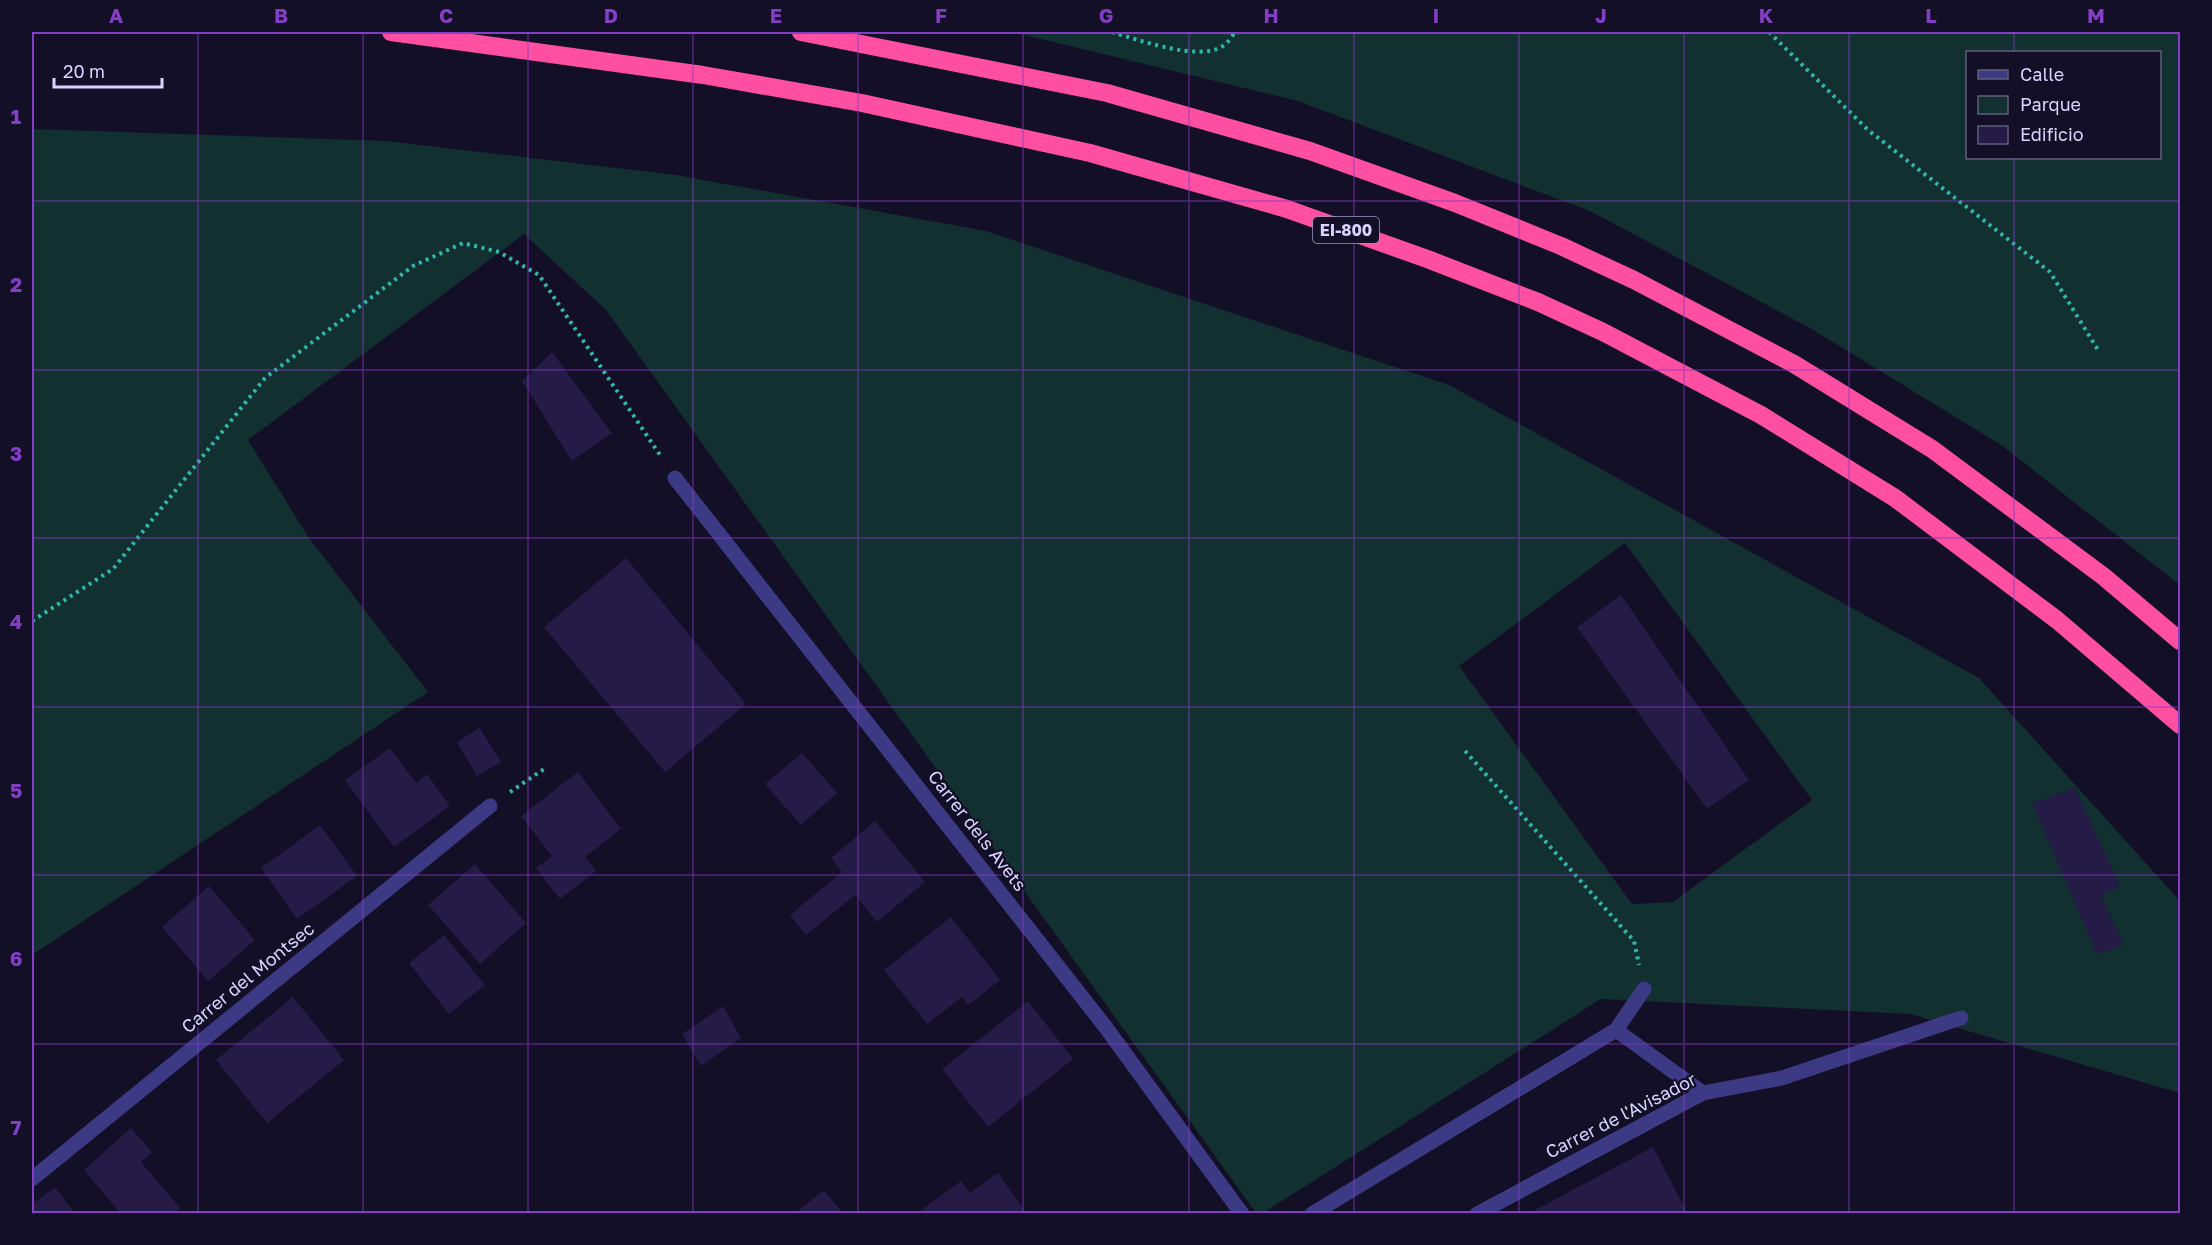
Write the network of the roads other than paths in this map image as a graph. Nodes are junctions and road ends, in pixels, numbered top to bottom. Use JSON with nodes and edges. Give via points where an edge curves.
{"nodes":[{"id":1,"x":391,"y":32,"type":"edge"},
{"id":2,"x":801,"y":32,"type":"edge"},
{"id":3,"x":675,"y":478,"type":"road end"},
{"id":4,"x":2181,"y":641,"type":"edge"},
{"id":5,"x":2181,"y":724,"type":"edge"},
{"id":6,"x":490,"y":806,"type":"road end"},
{"id":7,"x":1644,"y":989,"type":"road end"},
{"id":8,"x":1961,"y":1018,"type":"dead end"},
{"id":9,"x":1616,"y":1030,"type":"junction"},
{"id":10,"x":1703,"y":1093,"type":"junction"},
{"id":11,"x":32,"y":1179,"type":"edge"},
{"id":12,"x":1242,"y":1214,"type":"edge"},
{"id":13,"x":1312,"y":1214,"type":"edge"},
{"id":14,"x":1477,"y":1214,"type":"edge"}],
"edges":[{"from":1,"to":5,"type":"highway","number":"EI-800","via":[[691,73],[862,103],[1102,157],[1287,209],[1430,260],[1603,332],[1761,415],[1895,498],[2057,620]]},
{"from":2,"to":4,"type":"highway","via":[[1107,93],[1310,151],[1561,246],[1794,364],[1932,449],[2103,576]]},
{"from":3,"to":12,"type":"street","name":"Carrer dels Avets","via":[[1104,1025]]},
{"from":6,"to":11,"type":"street","name":"Carrer del Montsec"},
{"from":7,"to":9,"type":"street"},
{"from":8,"to":10,"type":"street","name":"Carrer de l'Avisador","via":[[1782,1078]]},
{"from":9,"to":10,"type":"street"},
{"from":9,"to":13,"type":"street"},
{"from":10,"to":14,"type":"street","name":"Carrer de l'Avisador"}]}
